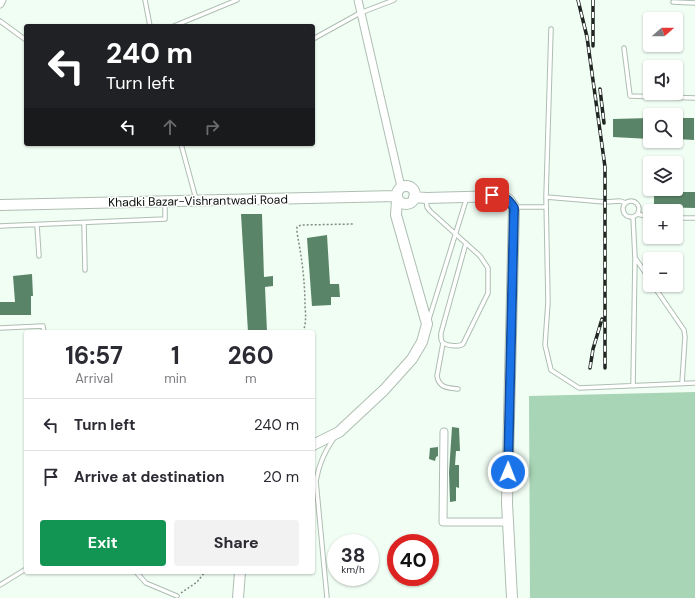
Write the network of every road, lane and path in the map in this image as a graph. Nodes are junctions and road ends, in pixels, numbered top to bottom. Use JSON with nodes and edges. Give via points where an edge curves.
{"nodes":[{"id":1,"x":2,"y":0,"type":"edge"},
{"id":2,"x":145,"y":0,"type":"edge"},
{"id":3,"x":236,"y":0,"type":"edge"},
{"id":4,"x":358,"y":0,"type":"edge"},
{"id":5,"x":394,"y":0,"type":"edge"},
{"id":6,"x":673,"y":2,"type":"dead end"},
{"id":7,"x":695,"y":3,"type":"edge"},
{"id":8,"x":0,"y":4,"type":"edge"},
{"id":9,"x":360,"y":13,"type":"junction"},
{"id":10,"x":0,"y":21,"type":"edge"},
{"id":11,"x":150,"y":24,"type":"edge"},
{"id":12,"x":179,"y":24,"type":"edge"},
{"id":13,"x":551,"y":29,"type":"dead end"},
{"id":14,"x":315,"y":38,"type":"edge"},
{"id":15,"x":24,"y":39,"type":"edge"},
{"id":16,"x":624,"y":48,"type":"dead end"},
{"id":17,"x":695,"y":98,"type":"edge"},
{"id":18,"x":182,"y":146,"type":"edge"},
{"id":19,"x":398,"y":194,"type":"junction"},
{"id":20,"x":467,"y":196,"type":"junction"},
{"id":21,"x":414,"y":197,"type":"junction"},
{"id":22,"x":546,"y":197,"type":"junction"},
{"id":23,"x":426,"y":198,"type":"junction"},
{"id":24,"x":197,"y":200,"type":"junction"},
{"id":25,"x":165,"y":201,"type":"junction"},
{"id":26,"x":626,"y":203,"type":"junction"},
{"id":27,"x":0,"y":205,"type":"edge"},
{"id":28,"x":546,"y":207,"type":"junction"},
{"id":29,"x":514,"y":208,"type":"junction"},
{"id":30,"x":638,"y":214,"type":"junction"},
{"id":31,"x":643,"y":215,"type":"edge"},
{"id":32,"x":633,"y":217,"type":"junction"},
{"id":33,"x":683,"y":218,"type":"edge"},
{"id":34,"x":695,"y":218,"type":"edge"},
{"id":35,"x":84,"y":223,"type":"junction"},
{"id":36,"x":354,"y":224,"type":"dead end"},
{"id":37,"x":37,"y":225,"type":"junction"},
{"id":38,"x":0,"y":226,"type":"edge"},
{"id":39,"x":456,"y":233,"type":"junction"},
{"id":40,"x":466,"y":243,"type":"junction"},
{"id":41,"x":39,"y":256,"type":"dead end"},
{"id":42,"x":635,"y":258,"type":"junction"},
{"id":43,"x":85,"y":270,"type":"dead end"},
{"id":44,"x":643,"y":270,"type":"edge"},
{"id":45,"x":658,"y":292,"type":"edge"},
{"id":46,"x":427,"y":324,"type":"junction"},
{"id":47,"x":0,"y":328,"type":"edge"},
{"id":48,"x":44,"y":330,"type":"edge"},
{"id":49,"x":304,"y":330,"type":"edge"},
{"id":50,"x":444,"y":343,"type":"junction"},
{"id":51,"x":682,"y":383,"type":"junction"},
{"id":52,"x":695,"y":383,"type":"edge"},
{"id":53,"x":633,"y":386,"type":"junction"},
{"id":54,"x":458,"y":389,"type":"dead end"},
{"id":55,"x":339,"y":432,"type":"junction"},
{"id":56,"x":444,"y":432,"type":"dead end"},
{"id":57,"x":315,"y":444,"type":"edge"},
{"id":58,"x":508,"y":522,"type":"junction"},
{"id":59,"x":24,"y":570,"type":"edge"},
{"id":60,"x":138,"y":574,"type":"edge"},
{"id":61,"x":203,"y":574,"type":"edge"},
{"id":62,"x":240,"y":574,"type":"edge"},
{"id":63,"x":0,"y":585,"type":"edge"},
{"id":64,"x":177,"y":596,"type":"joint"},
{"id":65,"x":238,"y":598,"type":"edge"},
{"id":66,"x":326,"y":598,"type":"edge"},
{"id":67,"x":512,"y":598,"type":"edge"}],
"edges":[{"from":1,"to":8,"type":"street"},
{"from":2,"to":11,"type":"lane"},
{"from":3,"to":12,"type":"lane"},
{"from":4,"to":9,"type":"street"},
{"from":5,"to":9,"type":"lane"},
{"from":6,"to":7,"type":"lane"},
{"from":9,"to":14,"type":"lane"},
{"from":9,"to":19,"type":"street"},
{"from":10,"to":15,"type":"lane"},
{"from":13,"to":22,"type":"lane"},
{"from":16,"to":17,"type":"lane","via":[[630,96]]},
{"from":18,"to":24,"type":"lane"},
{"from":19,"to":21,"type":"street","via":[[400,202],[407,204],[413,201]]},
{"from":19,"to":21,"type":"street","via":[[408,186],[415,194]]},
{"from":19,"to":24,"type":"street","name":"Khadki Bazar-Vishrantwadi Road"},
{"from":19,"to":46,"type":"street","via":[[396,215]]},
{"from":20,"to":23,"type":"street"},
{"from":20,"to":29,"type":"street","via":[[503,196]]},
{"from":20,"to":39,"type":"lane"},
{"from":21,"to":23,"type":"street"},
{"from":22,"to":26,"type":"lane"},
{"from":22,"to":28,"type":"lane"},
{"from":23,"to":39,"type":"lane","via":[[427,206]]},
{"from":24,"to":25,"type":"street","name":"Khadki Bazar-Vishrantwadi Road"},
{"from":25,"to":27,"type":"street","name":"Khadki Bazar-Vishrantwadi Road"},
{"from":25,"to":35,"type":"lane","via":[[165,219]]},
{"from":26,"to":30,"type":"lane","via":[[635,203]]},
{"from":26,"to":32,"type":"lane","via":[[623,212]]},
{"from":28,"to":29,"type":"lane"},
{"from":28,"to":53,"type":"lane","via":[[548,302],[545,345],[551,370],[579,388]]},
{"from":29,"to":58,"type":"street"},
{"from":30,"to":31,"type":"lane"},
{"from":30,"to":32,"type":"lane"},
{"from":32,"to":42,"type":"lane"},
{"from":33,"to":34,"type":"lane"},
{"from":35,"to":37,"type":"lane"},
{"from":35,"to":43,"type":"lane"},
{"from":36,"to":49,"type":"path","via":[[297,227],[305,290]]},
{"from":37,"to":38,"type":"lane"},
{"from":37,"to":41,"type":"lane"},
{"from":39,"to":40,"type":"lane"},
{"from":39,"to":46,"type":"lane"},
{"from":40,"to":50,"type":"lane","via":[[441,333]]},
{"from":40,"to":50,"type":"lane","via":[[488,268],[488,293],[463,344],[456,346]]},
{"from":42,"to":44,"type":"lane"},
{"from":42,"to":53,"type":"lane"},
{"from":45,"to":51,"type":"lane","via":[[684,330]]},
{"from":46,"to":55,"type":"street","via":[[422,342],[412,359],[384,390]]},
{"from":47,"to":48,"type":"lane","via":[[43,326]]},
{"from":50,"to":54,"type":"lane","via":[[438,382],[442,386]]},
{"from":51,"to":52,"type":"lane"},
{"from":51,"to":53,"type":"lane"},
{"from":55,"to":57,"type":"street"},
{"from":55,"to":66,"type":"lane","via":[[325,451],[316,481]]},
{"from":56,"to":58,"type":"street","via":[[443,522]]},
{"from":58,"to":67,"type":"street"},
{"from":59,"to":63,"type":"lane"},
{"from":60,"to":64,"type":"lane","via":[[146,583]]},
{"from":61,"to":64,"type":"path","via":[[197,582]]},
{"from":62,"to":65,"type":"street"}]}
